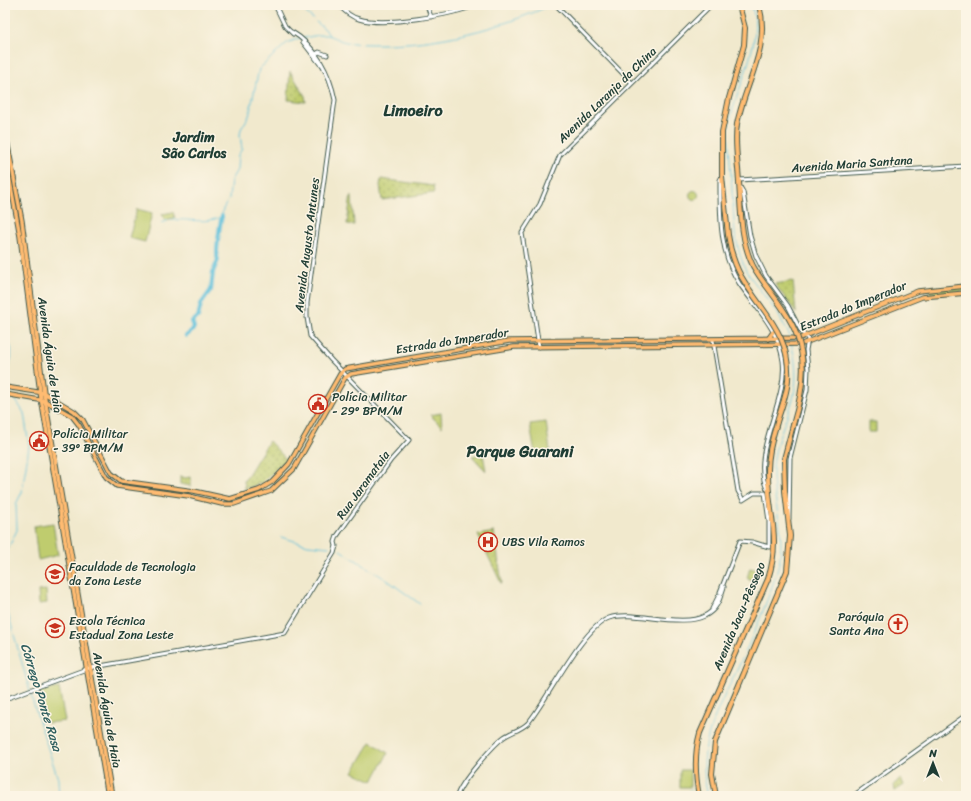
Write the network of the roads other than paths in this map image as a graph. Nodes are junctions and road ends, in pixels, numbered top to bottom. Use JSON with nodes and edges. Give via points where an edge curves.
{"nodes":[{"id":1,"x":275,"y":5,"type":"edge"},
{"id":2,"x":339,"y":5,"type":"edge"},
{"id":3,"x":427,"y":5,"type":"edge"},
{"id":4,"x":477,"y":5,"type":"edge"},
{"id":5,"x":556,"y":5,"type":"edge"},
{"id":6,"x":711,"y":5,"type":"edge"},
{"id":7,"x":739,"y":5,"type":"edge"},
{"id":8,"x":759,"y":5,"type":"edge"},
{"id":9,"x":431,"y":17,"type":"junction"},
{"id":10,"x":303,"y":41,"type":"junction"},
{"id":11,"x":316,"y":54,"type":"junction"},
{"id":12,"x":328,"y":54,"type":"dead end"},
{"id":13,"x":321,"y":65,"type":"junction"},
{"id":14,"x":632,"y":83,"type":"junction"},
{"id":15,"x":5,"y":130,"type":"edge"},
{"id":16,"x":5,"y":154,"type":"edge"},
{"id":17,"x":966,"y":166,"type":"edge"},
{"id":18,"x":722,"y":176,"type":"junction"},
{"id":19,"x":739,"y":182,"type":"junction"},
{"id":20,"x":966,"y":286,"type":"edge"},
{"id":21,"x":966,"y":293,"type":"edge"},
{"id":22,"x":30,"y":297,"type":"junction"},
{"id":23,"x":822,"y":330,"type":"junction"},
{"id":24,"x":773,"y":332,"type":"junction"},
{"id":25,"x":806,"y":336,"type":"junction"},
{"id":26,"x":821,"y":337,"type":"junction"},
{"id":27,"x":768,"y":339,"type":"junction"},
{"id":28,"x":776,"y":339,"type":"junction"},
{"id":29,"x":538,"y":340,"type":"junction"},
{"id":30,"x":544,"y":340,"type":"junction"},
{"id":31,"x":713,"y":340,"type":"junction"},
{"id":32,"x":808,"y":342,"type":"junction"},
{"id":33,"x":779,"y":345,"type":"junction"},
{"id":34,"x":539,"y":346,"type":"junction"},
{"id":35,"x":713,"y":346,"type":"junction"},
{"id":36,"x":742,"y":346,"type":"junction"},
{"id":37,"x":342,"y":371,"type":"junction"},
{"id":38,"x":346,"y":376,"type":"junction"},
{"id":39,"x":5,"y":388,"type":"edge"},
{"id":40,"x":42,"y":393,"type":"junction"},
{"id":41,"x":5,"y":394,"type":"edge"},
{"id":42,"x":43,"y":400,"type":"junction"},
{"id":43,"x":59,"y":402,"type":"junction"},
{"id":44,"x":324,"y":402,"type":"junction"},
{"id":45,"x":331,"y":403,"type":"junction"},
{"id":46,"x":57,"y":407,"type":"junction"},
{"id":47,"x":409,"y":440,"type":"joint"},
{"id":48,"x":202,"y":492,"type":"junction"},
{"id":49,"x":767,"y":493,"type":"junction"},
{"id":50,"x":201,"y":498,"type":"junction"},
{"id":51,"x":789,"y":519,"type":"junction"},
{"id":52,"x":771,"y":522,"type":"junction"},
{"id":53,"x":87,"y":668,"type":"junction"},
{"id":54,"x":5,"y":699,"type":"edge"},
{"id":55,"x":966,"y":715,"type":"edge"},
{"id":56,"x":104,"y":758,"type":"junction"},
{"id":57,"x":108,"y":796,"type":"edge"},
{"id":58,"x":112,"y":796,"type":"edge"},
{"id":59,"x":457,"y":796,"type":"edge"},
{"id":60,"x":699,"y":796,"type":"edge"},
{"id":61,"x":716,"y":796,"type":"edge"},
{"id":62,"x":852,"y":796,"type":"edge"}],
"edges":[{"from":1,"to":10,"type":"street","name":"Avenida Augusto Antunes","via":[[285,26]]},
{"from":2,"to":9,"type":"street","via":[[353,17],[368,21]]},
{"from":3,"to":9,"type":"street"},
{"from":4,"to":9,"type":"street"},
{"from":5,"to":14,"type":"street"},
{"from":6,"to":14,"type":"street","name":"Avenida Laranja da China"},
{"from":7,"to":18,"type":"highway","name":"Avenida Jacu-Pêssego","via":[[744,28],[744,45],[725,114],[722,132]]},
{"from":8,"to":19,"type":"highway","via":[[763,23],[760,48],[737,124]]},
{"from":10,"to":11,"type":"street","name":"Avenida Augusto Antunes"},
{"from":10,"to":13,"type":"street","name":"Avenida Augusto Antunes"},
{"from":11,"to":12,"type":"street"},
{"from":11,"to":13,"type":"street","name":"Avenida Augusto Antunes"},
{"from":13,"to":37,"type":"street","name":"Avenida Augusto Antunes","via":[[333,90],[335,105],[310,279],[307,317],[310,336]]},
{"from":14,"to":29,"type":"street","name":"Avenida Laranja da China","via":[[561,152],[540,204],[523,231]]},
{"from":15,"to":22,"type":"main road","name":"Avenida Águia de Haia","via":[[21,218]]},
{"from":16,"to":22,"type":"main road","name":"Avenida Águia de Haia"},
{"from":17,"to":19,"type":"street","name":"Avenida Maria Santana"},
{"from":18,"to":24,"type":"street","via":[[720,219],[734,272]]},
{"from":18,"to":49,"type":"highway","name":"Avenida Jacu-Pêssego","bridge":true,"via":[[732,254],[740,275],[774,323],[784,345],[787,361],[788,379],[785,396],[769,455]]},
{"from":19,"to":25,"type":"street","via":[[756,256],[766,276]]},
{"from":19,"to":51,"type":"highway","bridge":true,"via":[[743,237],[753,266],[788,316],[800,346],[803,365],[800,402],[784,459]]},
{"from":20,"to":23,"type":"main road","name":"Estrada do Imperador","via":[[922,290]]},
{"from":21,"to":26,"type":"main road","name":"Estrada do Imperador","via":[[922,297]]},
{"from":22,"to":40,"type":"main road","name":"Avenida Águia de Haia"},
{"from":22,"to":40,"type":"main road","name":"Avenida Águia de Haia"},
{"from":23,"to":25,"type":"main road","name":"Estrada do Imperador"},
{"from":23,"to":26,"type":"main road"},
{"from":24,"to":27,"type":"main road"},
{"from":24,"to":28,"type":"street"},
{"from":25,"to":28,"type":"main road","name":"Estrada do Imperador"},
{"from":25,"to":32,"type":"street"},
{"from":26,"to":32,"type":"main road","name":"Estrada do Imperador"},
{"from":27,"to":28,"type":"main road","name":"Estrada do Imperador"},
{"from":27,"to":31,"type":"main road","name":"Estrada do Imperador"},
{"from":27,"to":36,"type":"main road","via":[[744,342]]},
{"from":28,"to":33,"type":"street"},
{"from":29,"to":30,"type":"main road","name":"Estrada do Imperador"},
{"from":29,"to":34,"type":"street"},
{"from":29,"to":37,"type":"main road","name":"Estrada do Imperador","via":[[498,342]]},
{"from":30,"to":31,"type":"main road","name":"Estrada do Imperador"},
{"from":30,"to":34,"type":"main road"},
{"from":31,"to":35,"type":"street"},
{"from":32,"to":33,"type":"main road","name":"Estrada do Imperador"},
{"from":32,"to":51,"type":"street","via":[[807,390],[790,458]]},
{"from":33,"to":36,"type":"main road","name":"Estrada do Imperador"},
{"from":33,"to":49,"type":"street","via":[[783,363],[782,391],[764,459]]},
{"from":34,"to":35,"type":"main road","name":"Estrada do Imperador"},
{"from":34,"to":38,"type":"main road","name":"Estrada do Imperador","via":[[499,348]]},
{"from":35,"to":36,"type":"main road","name":"Estrada do Imperador"},
{"from":35,"to":49,"type":"street","via":[[737,488],[743,500],[754,492]]},
{"from":37,"to":38,"type":"street","name":"Avenida Augusto Antunes"},
{"from":37,"to":44,"type":"main road"},
{"from":38,"to":45,"type":"main road"},
{"from":38,"to":47,"type":"street","name":"Avenida Augusto Antunes"},
{"from":39,"to":40,"type":"main road"},
{"from":40,"to":42,"type":"main road","name":"Avenida Águia de Haia"},
{"from":40,"to":43,"type":"main road"},
{"from":41,"to":42,"type":"main road"},
{"from":42,"to":46,"type":"main road"},
{"from":42,"to":53,"type":"main road","name":"Avenida Águia de Haia"},
{"from":43,"to":46,"type":"main road"},
{"from":43,"to":48,"type":"main road","via":[[83,420],[111,473],[117,479]]},
{"from":44,"to":45,"type":"main road"},
{"from":44,"to":48,"type":"main road","via":[[289,464],[267,486],[233,498]]},
{"from":45,"to":50,"type":"main road","via":[[294,469],[271,491],[234,504],[222,504]]},
{"from":46,"to":50,"type":"main road","via":[[75,420],[106,477],[113,484]]},
{"from":47,"to":53,"type":"street","name":"Rua Jaramataia","via":[[391,460],[337,536],[334,553],[285,633]]},
{"from":48,"to":50,"type":"main road"},
{"from":49,"to":52,"type":"highway","name":"Avenida Jacu-Pêssego"},
{"from":51,"to":61,"type":"highway","via":[[790,548],[784,583],[715,742],[712,774]]},
{"from":52,"to":59,"type":"street","via":[[769,547],[740,541],[718,605],[704,616],[691,620],[625,615],[604,620],[595,627],[527,724],[504,737],[464,782]]},
{"from":52,"to":60,"type":"highway","name":"Avenida Jacu-Pêssego","via":[[775,553],[768,579],[705,718],[698,740],[695,765]]},
{"from":53,"to":54,"type":"street"},
{"from":53,"to":56,"type":"main road","name":"Avenida Águia de Haia"},
{"from":55,"to":62,"type":"street"},
{"from":56,"to":57,"type":"main road","name":"Avenida Águia de Haia"},
{"from":56,"to":58,"type":"main road","name":"Avenida Águia de Haia"}]}
